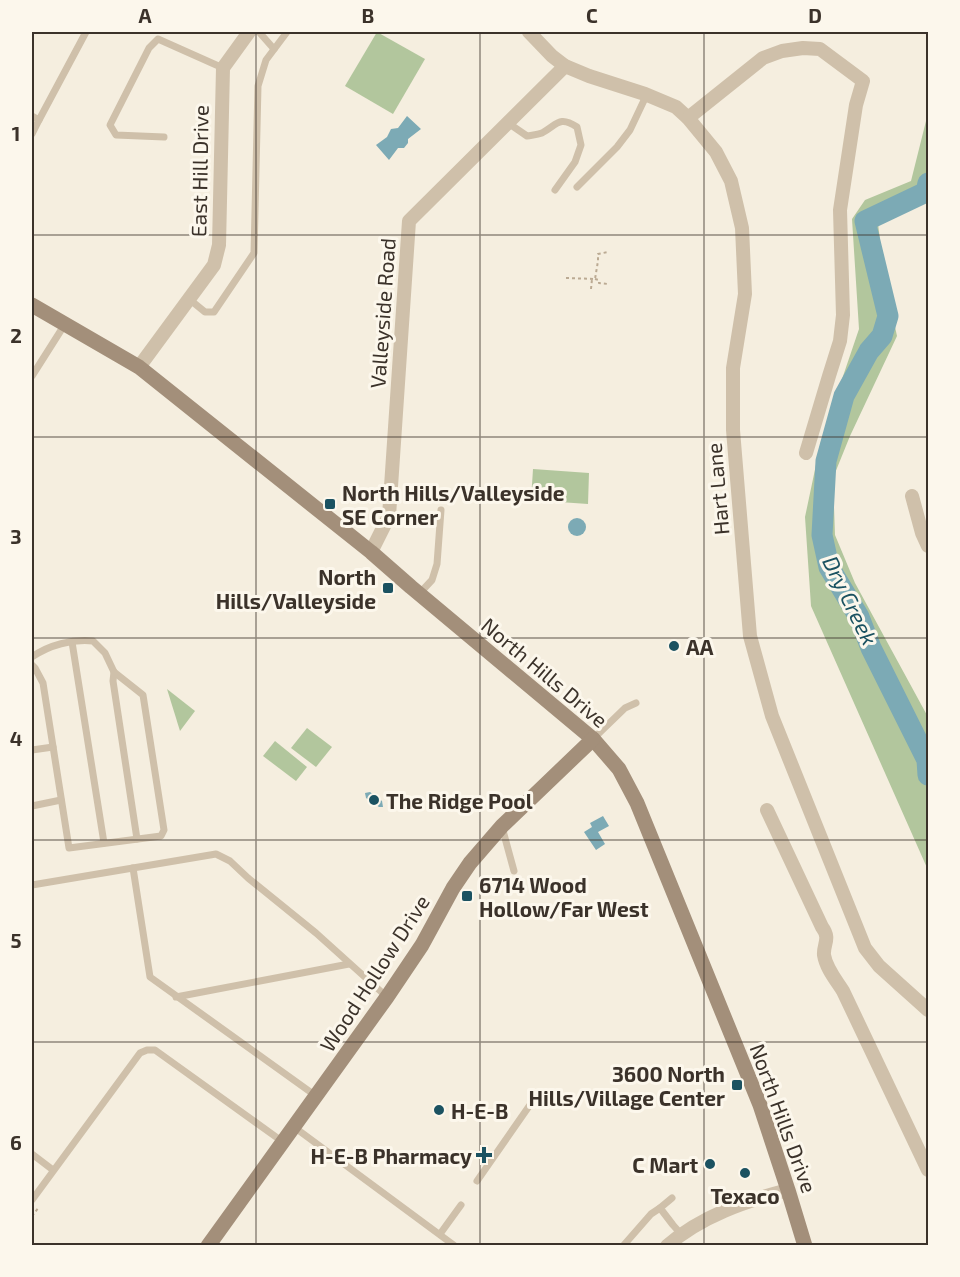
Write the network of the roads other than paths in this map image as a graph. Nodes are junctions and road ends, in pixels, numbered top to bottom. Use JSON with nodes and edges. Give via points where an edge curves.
{"nodes":[{"id":1,"x":86,"y":32,"type":"edge"},
{"id":2,"x":249,"y":32,"type":"edge"},
{"id":3,"x":259,"y":32,"type":"edge"},
{"id":4,"x":287,"y":32,"type":"edge"},
{"id":5,"x":528,"y":32,"type":"edge"},
{"id":6,"x":274,"y":49,"type":"junction"},
{"id":7,"x":565,"y":66,"type":"junction"},
{"id":8,"x":223,"y":68,"type":"junction"},
{"id":9,"x":647,"y":94,"type":"junction"},
{"id":10,"x":35,"y":118,"type":"edge"},
{"id":11,"x":688,"y":118,"type":"junction"},
{"id":12,"x":508,"y":123,"type":"junction"},
{"id":13,"x":32,"y":134,"type":"edge"},
{"id":14,"x":164,"y":137,"type":"dead end"},
{"id":15,"x":577,"y":188,"type":"dead end"},
{"id":16,"x":555,"y":190,"type":"dead end"},
{"id":17,"x":188,"y":298,"type":"junction"},
{"id":18,"x":32,"y":305,"type":"edge"},
{"id":19,"x":65,"y":324,"type":"junction"},
{"id":20,"x":138,"y":367,"type":"junction"},
{"id":21,"x":32,"y":376,"type":"edge"},
{"id":22,"x":806,"y":453,"type":"dead end"},
{"id":23,"x":912,"y":496,"type":"dead end"},
{"id":24,"x":441,"y":510,"type":"dead end"},
{"id":25,"x":928,"y":546,"type":"edge"},
{"id":26,"x":371,"y":552,"type":"junction"},
{"id":27,"x":419,"y":594,"type":"junction"},
{"id":28,"x":72,"y":642,"type":"junction"},
{"id":29,"x":32,"y":657,"type":"edge"},
{"id":30,"x":32,"y":665,"type":"edge"},
{"id":31,"x":114,"y":672,"type":"junction"},
{"id":32,"x":636,"y":703,"type":"dead end"},
{"id":33,"x":593,"y":739,"type":"junction"},
{"id":34,"x":53,"y":747,"type":"junction"},
{"id":35,"x":32,"y":750,"type":"edge"},
{"id":36,"x":61,"y":800,"type":"junction"},
{"id":37,"x":32,"y":806,"type":"edge"},
{"id":38,"x":767,"y":810,"type":"dead end"},
{"id":39,"x":502,"y":825,"type":"junction"},
{"id":40,"x":137,"y":839,"type":"junction"},
{"id":41,"x":104,"y":843,"type":"junction"},
{"id":42,"x":133,"y":867,"type":"junction"},
{"id":43,"x":514,"y":871,"type":"dead end"},
{"id":44,"x":32,"y":885,"type":"edge"},
{"id":45,"x":349,"y":964,"type":"junction"},
{"id":46,"x":176,"y":997,"type":"junction"},
{"id":47,"x":387,"y":997,"type":"junction"},
{"id":48,"x":928,"y":1010,"type":"edge"},
{"id":49,"x":558,"y":1094,"type":"dead end"},
{"id":50,"x":316,"y":1096,"type":"junction"},
{"id":51,"x":294,"y":1127,"type":"junction"},
{"id":52,"x":283,"y":1142,"type":"junction"},
{"id":53,"x":32,"y":1154,"type":"edge"},
{"id":54,"x":53,"y":1170,"type":"junction"},
{"id":55,"x":928,"y":1170,"type":"edge"},
{"id":56,"x":477,"y":1182,"type":"dead end"},
{"id":57,"x":788,"y":1190,"type":"junction"},
{"id":58,"x":32,"y":1198,"type":"edge"},
{"id":59,"x":672,"y":1198,"type":"dead end"},
{"id":60,"x":461,"y":1205,"type":"dead end"},
{"id":61,"x":660,"y":1208,"type":"junction"},
{"id":62,"x":440,"y":1234,"type":"junction"},
{"id":63,"x":681,"y":1234,"type":"junction"},
{"id":64,"x":208,"y":1245,"type":"edge"},
{"id":65,"x":455,"y":1245,"type":"edge"},
{"id":66,"x":623,"y":1245,"type":"edge"},
{"id":67,"x":667,"y":1245,"type":"edge"},
{"id":68,"x":805,"y":1245,"type":"edge"}],
"edges":[{"from":1,"to":10,"type":"lane"},
{"from":2,"to":8,"type":"street"},
{"from":3,"to":6,"type":"lane"},
{"from":4,"to":6,"type":"lane"},
{"from":5,"to":7,"type":"street","name":"Hart Lane"},
{"from":6,"to":17,"type":"lane","via":[[258,86],[254,253],[214,312],[205,312]]},
{"from":7,"to":9,"type":"street","name":"Hart Lane"},
{"from":7,"to":12,"type":"street","name":"Valleyside Road"},
{"from":8,"to":14,"type":"lane","via":[[158,39],[149,48],[110,125],[116,135]]},
{"from":8,"to":17,"type":"street","name":"East Hill Drive","via":[[219,245],[214,265]]},
{"from":9,"to":11,"type":"street","name":"Hart Lane","via":[[676,107]]},
{"from":9,"to":15,"type":"lane","via":[[630,130]]},
{"from":10,"to":13,"type":"lane"},
{"from":11,"to":22,"type":"street","via":[[763,58],[782,51],[820,49],[863,81],[840,210],[840,341]]},
{"from":11,"to":48,"type":"street","name":"Hart Lane","via":[[716,152],[731,181],[742,228],[745,294],[733,368],[733,430],[750,636],[772,716],[865,948],[879,966]]},
{"from":12,"to":16,"type":"lane","via":[[527,136],[540,134],[557,123],[568,122],[577,127],[581,145],[575,162]]},
{"from":12,"to":26,"type":"street","name":"Valleyside Road","via":[[409,221],[390,516]]},
{"from":17,"to":20,"type":"street","name":"East Hill Drive"},
{"from":18,"to":19,"type":"street","name":"North Hills Drive"},
{"from":19,"to":20,"type":"street","name":"North Hills Drive"},
{"from":19,"to":21,"type":"lane"},
{"from":20,"to":26,"type":"street","name":"North Hills Drive"},
{"from":23,"to":25,"type":"street"},
{"from":24,"to":27,"type":"lane","via":[[437,564],[432,580]]},
{"from":26,"to":27,"type":"street","name":"North Hills Drive"},
{"from":27,"to":33,"type":"street","name":"North Hills Drive"},
{"from":28,"to":29,"type":"lane","via":[[51,646]]},
{"from":28,"to":31,"type":"lane","via":[[93,642],[105,653]]},
{"from":28,"to":41,"type":"lane"},
{"from":30,"to":34,"type":"lane","via":[[43,683]]},
{"from":31,"to":40,"type":"lane"},
{"from":31,"to":40,"type":"lane","via":[[143,695],[164,830],[161,836]]},
{"from":32,"to":33,"type":"lane","via":[[625,708]]},
{"from":33,"to":39,"type":"street","name":"Wood Hollow Drive"},
{"from":33,"to":57,"type":"street","name":"North Hills Drive","via":[[619,769],[637,803],[760,1105]]},
{"from":34,"to":35,"type":"lane"},
{"from":34,"to":36,"type":"lane"},
{"from":36,"to":37,"type":"lane"},
{"from":36,"to":41,"type":"lane","via":[[69,848]]},
{"from":38,"to":55,"type":"street","via":[[827,936],[827,964]]},
{"from":39,"to":43,"type":"lane"},
{"from":39,"to":47,"type":"street","name":"Wood Hollow Drive","via":[[453,888],[423,945]]},
{"from":40,"to":41,"type":"lane"},
{"from":42,"to":44,"type":"lane"},
{"from":42,"to":45,"type":"lane","via":[[216,854],[230,861]]},
{"from":42,"to":46,"type":"lane","via":[[150,977]]},
{"from":45,"to":46,"type":"lane"},
{"from":45,"to":47,"type":"lane"},
{"from":46,"to":50,"type":"lane"},
{"from":47,"to":50,"type":"street","name":"Wood Hollow Drive"},
{"from":49,"to":56,"type":"lane","via":[[542,1094],[532,1102]]},
{"from":50,"to":51,"type":"street","name":"Wood Hollow Drive"},
{"from":51,"to":52,"type":"street","name":"Wood Hollow Drive"},
{"from":51,"to":62,"type":"lane"},
{"from":52,"to":54,"type":"lane","via":[[154,1050],[147,1050],[140,1053]]},
{"from":52,"to":64,"type":"street","name":"Wood Hollow Drive"},
{"from":53,"to":54,"type":"lane"},
{"from":54,"to":58,"type":"lane"},
{"from":57,"to":63,"type":"street","via":[[718,1213]]},
{"from":57,"to":68,"type":"street","name":"North Hills Drive"},
{"from":59,"to":61,"type":"lane"},
{"from":60,"to":62,"type":"lane"},
{"from":61,"to":63,"type":"lane"},
{"from":61,"to":66,"type":"lane"},
{"from":62,"to":65,"type":"lane"},
{"from":63,"to":67,"type":"street"}]}
